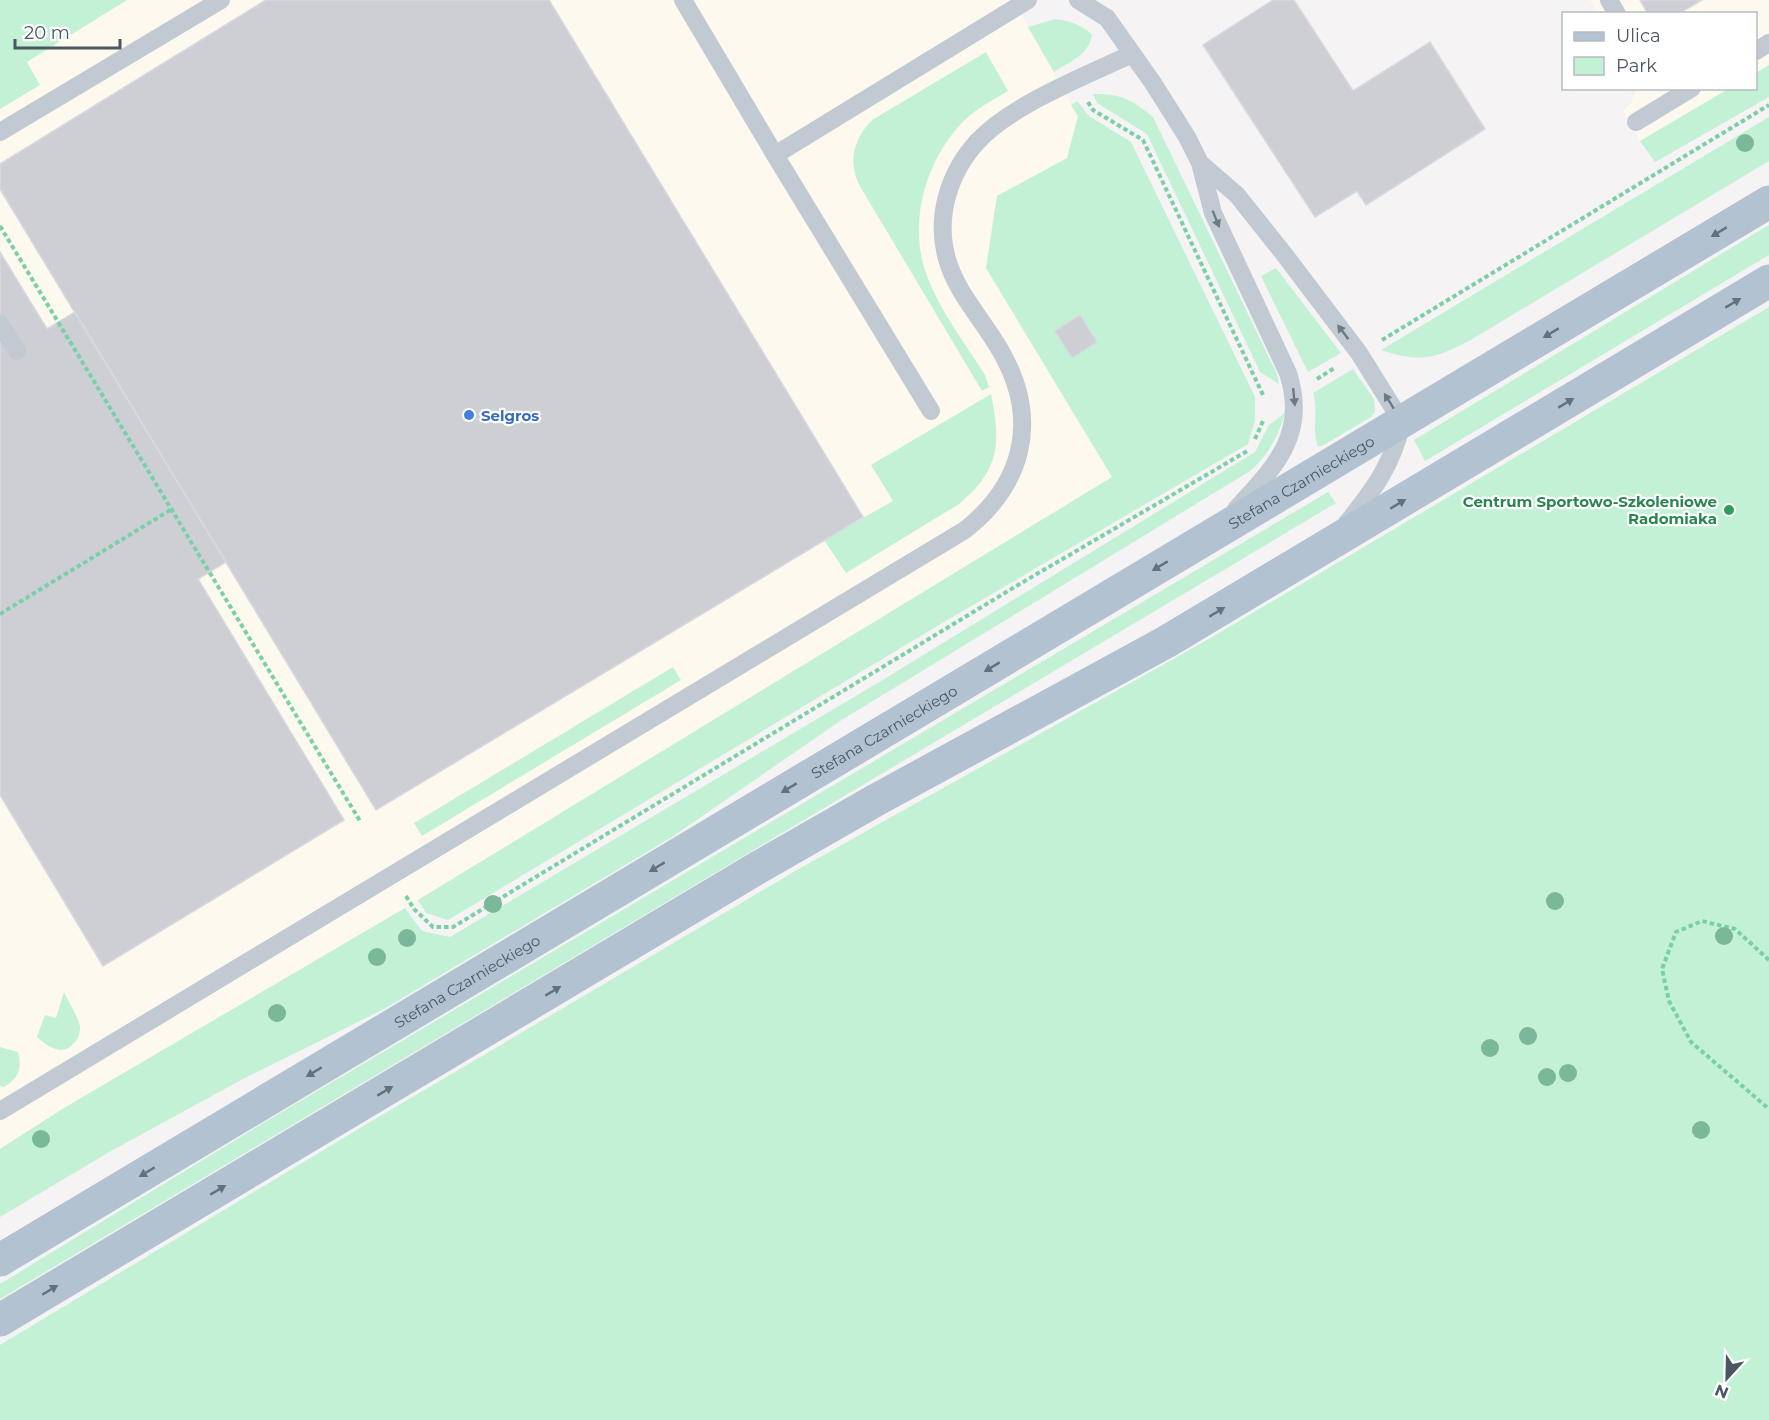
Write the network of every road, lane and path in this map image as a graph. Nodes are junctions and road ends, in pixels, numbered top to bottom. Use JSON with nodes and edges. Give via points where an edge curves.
{"nodes":[{"id":1,"x":221,"y":0,"type":"edge"},
{"id":2,"x":683,"y":0,"type":"edge"},
{"id":3,"x":1028,"y":0,"type":"edge"},
{"id":4,"x":1078,"y":0,"type":"edge"},
{"id":5,"x":1132,"y":54,"type":"junction"},
{"id":6,"x":1075,"y":81,"type":"junction"},
{"id":7,"x":1685,"y":90,"type":"edge"},
{"id":8,"x":1667,"y":95,"type":"edge"},
{"id":9,"x":1769,"y":105,"type":"edge"},
{"id":10,"x":1636,"y":122,"type":"dead end"},
{"id":11,"x":0,"y":132,"type":"edge"},
{"id":12,"x":774,"y":155,"type":"junction"},
{"id":13,"x":1200,"y":163,"type":"junction"},
{"id":14,"x":1769,"y":202,"type":"edge"},
{"id":15,"x":0,"y":226,"type":"edge"},
{"id":16,"x":1769,"y":281,"type":"edge"},
{"id":17,"x":0,"y":324,"type":"edge"},
{"id":18,"x":1373,"y":345,"type":"dead end"},
{"id":19,"x":17,"y":351,"type":"dead end"},
{"id":20,"x":1338,"y":366,"type":"dead end"},
{"id":21,"x":1311,"y":382,"type":"dead end"},
{"id":22,"x":1264,"y":396,"type":"dead end"},
{"id":23,"x":931,"y":411,"type":"dead end"},
{"id":24,"x":1264,"y":417,"type":"dead end"},
{"id":25,"x":1402,"y":422,"type":"junction"},
{"id":26,"x":172,"y":509,"type":"junction"},
{"id":27,"x":1210,"y":536,"type":"junction"},
{"id":28,"x":1330,"y":544,"type":"junction"},
{"id":29,"x":0,"y":614,"type":"edge"},
{"id":30,"x":360,"y":820,"type":"dead end"},
{"id":31,"x":403,"y":891,"type":"dead end"},
{"id":32,"x":1769,"y":960,"type":"edge"},
{"id":33,"x":1769,"y":1109,"type":"edge"},
{"id":34,"x":0,"y":1111,"type":"edge"},
{"id":35,"x":0,"y":1260,"type":"edge"},
{"id":36,"x":0,"y":1320,"type":"edge"}],
"edges":[{"from":1,"to":11,"type":"lane"},
{"from":2,"to":12,"type":"lane"},
{"from":3,"to":12,"type":"lane"},
{"from":4,"to":5,"type":"lane","via":[[1107,18]]},
{"from":5,"to":6,"type":"lane"},
{"from":5,"to":13,"type":"lane","via":[[1172,112]]},
{"from":6,"to":22,"type":"path","via":[[1093,110],[1143,140]]},
{"from":6,"to":34,"type":"lane","via":[[1023,108],[978,140],[955,173],[944,209],[942,227],[947,260],[1004,357],[1022,417],[1020,451],[990,509],[965,530]]},
{"from":7,"to":8,"type":"lane"},
{"from":8,"to":10,"type":"lane"},
{"from":9,"to":18,"type":"path"},
{"from":12,"to":23,"type":"lane"},
{"from":25,"to":13,"type":"lane","one_way":true,"via":[[1359,353],[1284,254],[1237,195]]},
{"from":13,"to":27,"type":"lane","one_way":true,"via":[[1213,213],[1288,373],[1295,413],[1293,430],[1276,464]]},
{"from":14,"to":25,"type":"main road","name":"Stefana Czarnieckiego","one_way":true},
{"from":15,"to":26,"type":"path"},
{"from":28,"to":16,"type":"main road","one_way":true},
{"from":17,"to":19,"type":"lane"},
{"from":20,"to":21,"type":"path"},
{"from":24,"to":31,"type":"path","via":[[1251,449],[1018,585],[453,927],[433,927],[414,909]]},
{"from":25,"to":27,"type":"main road","name":"Stefana Czarnieckiego"},
{"from":25,"to":28,"type":"lane","via":[[1381,478]]},
{"from":26,"to":29,"type":"path"},
{"from":26,"to":30,"type":"path"},
{"from":27,"to":35,"type":"main road","name":"Stefana Czarnieckiego","one_way":true},
{"from":36,"to":28,"type":"main road","one_way":true,"via":[[749,873],[1166,642]]},
{"from":32,"to":33,"type":"path","via":[[1735,929],[1702,921],[1676,932],[1662,969],[1669,1001],[1691,1042]]}]}
